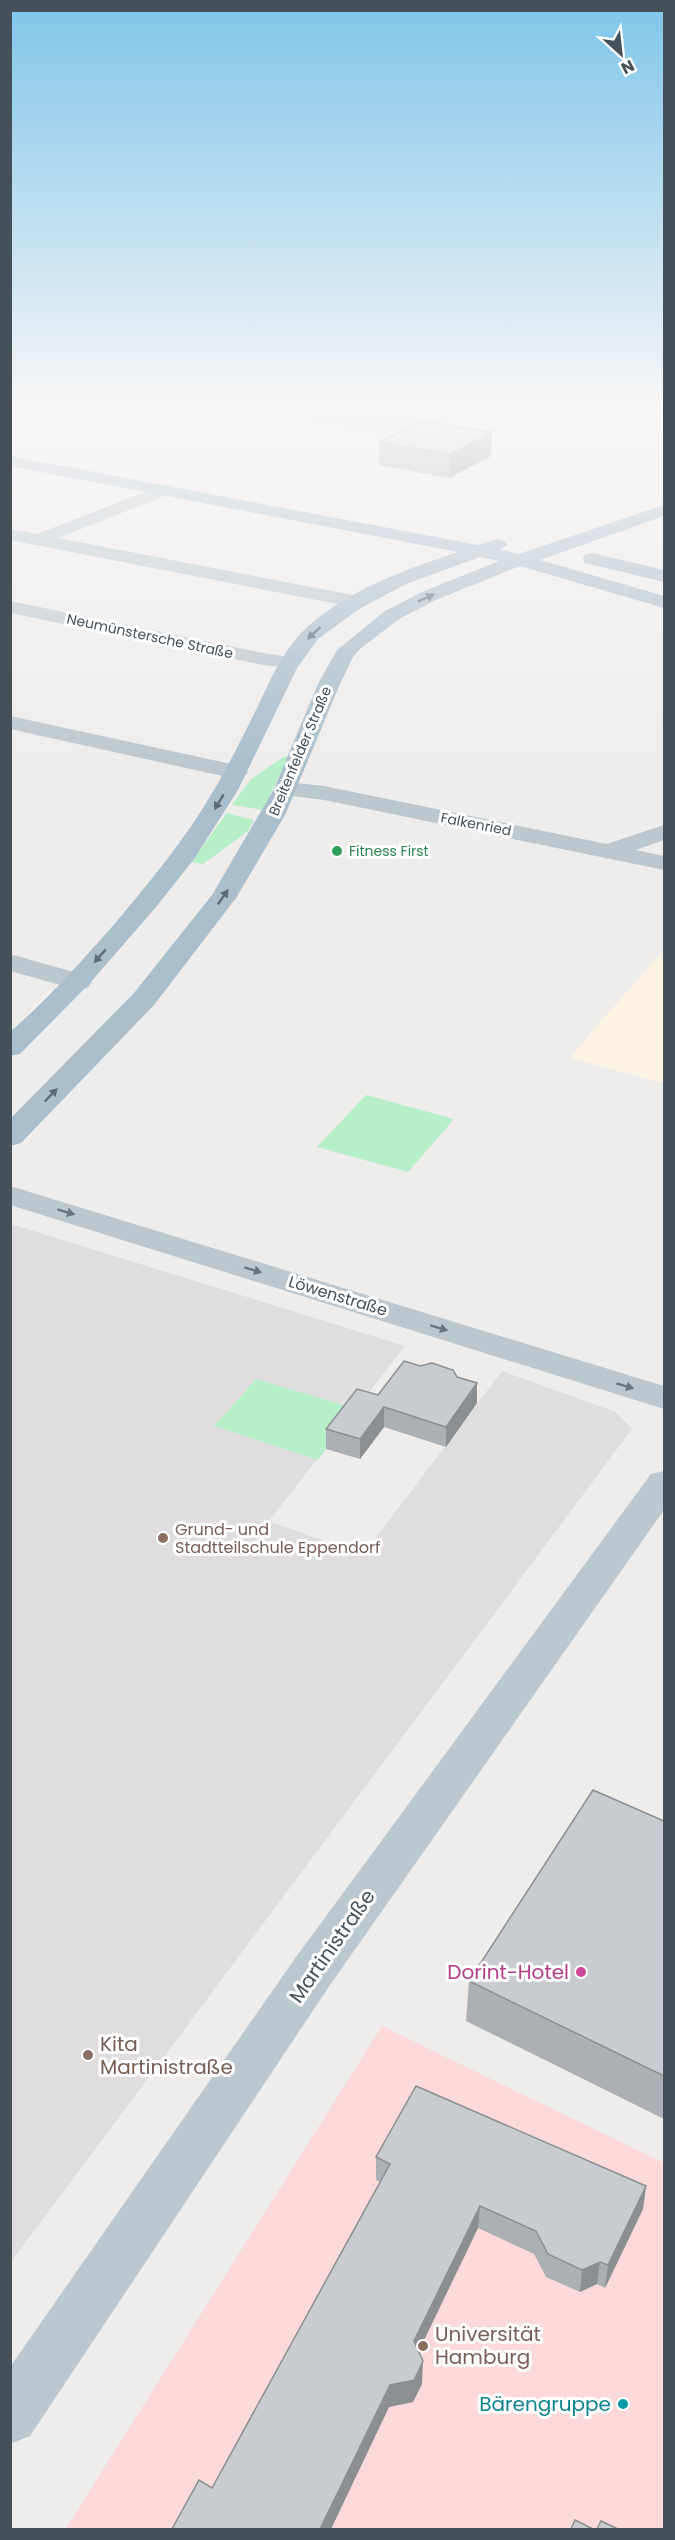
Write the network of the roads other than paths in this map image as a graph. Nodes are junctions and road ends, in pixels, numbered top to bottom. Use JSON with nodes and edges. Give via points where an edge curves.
{"nodes":[{"id":1,"x":68,"y":528,"type":"edge"},
{"id":2,"x":361,"y":528,"type":"edge"},
{"id":3,"x":615,"y":528,"type":"edge"},
{"id":4,"x":483,"y":532,"type":"dead end"},
{"id":5,"x":10,"y":534,"type":"edge"},
{"id":6,"x":39,"y":539,"type":"junction"},
{"id":7,"x":520,"y":548,"type":"junction"},
{"id":8,"x":554,"y":549,"type":"junction"},
{"id":9,"x":10,"y":551,"type":"edge"},
{"id":10,"x":480,"y":551,"type":"junction"},
{"id":11,"x":664,"y":576,"type":"edge"},
{"id":12,"x":358,"y":602,"type":"junction"},
{"id":13,"x":664,"y":602,"type":"edge"},
{"id":14,"x":10,"y":607,"type":"edge"},
{"id":15,"x":290,"y":662,"type":"junction"},
{"id":16,"x":10,"y":723,"type":"edge"},
{"id":17,"x":237,"y":772,"type":"junction"},
{"id":18,"x":286,"y":789,"type":"junction"},
{"id":19,"x":664,"y":832,"type":"edge"},
{"id":20,"x":610,"y":851,"type":"junction"},
{"id":21,"x":664,"y":863,"type":"edge"},
{"id":22,"x":10,"y":962,"type":"edge"},
{"id":23,"x":78,"y":982,"type":"junction"},
{"id":24,"x":10,"y":1048,"type":"edge"},
{"id":25,"x":10,"y":1137,"type":"edge"},
{"id":26,"x":10,"y":1195,"type":"edge"},
{"id":27,"x":664,"y":1398,"type":"edge"},
{"id":28,"x":664,"y":1483,"type":"edge"},
{"id":29,"x":10,"y":2416,"type":"edge"}],
"edges":[{"from":1,"to":6,"type":"street"},
{"from":2,"to":10,"type":"main road"},
{"from":3,"to":8,"type":"main road","name":"Breitenfelder Straße"},
{"from":4,"to":7,"type":"main road"},
{"from":5,"to":6,"type":"street"},
{"from":6,"to":9,"type":"street"},
{"from":6,"to":12,"type":"street"},
{"from":7,"to":8,"type":"main road","name":"Breitenfelder Straße"},
{"from":7,"to":10,"type":"main road"},
{"from":7,"to":13,"type":"main road"},
{"from":18,"to":7,"type":"main road","name":"Breitenfelder Straße","one_way":true,"via":[[344,654],[375,626],[412,604],[484,572]]},
{"from":8,"to":11,"type":"main road"},
{"from":10,"to":12,"type":"main road"},
{"from":12,"to":15,"type":"main road","one_way":true,"via":[[323,624]]},
{"from":14,"to":15,"type":"street","name":"Neumünstersche Straße"},
{"from":15,"to":17,"type":"main road"},
{"from":16,"to":17,"type":"street"},
{"from":17,"to":23,"type":"main road","one_way":true,"via":[[160,886]]},
{"from":18,"to":20,"type":"street","name":"Falkenried","via":[[324,793]]},
{"from":25,"to":18,"type":"main road","name":"Breitenfelder Straße","one_way":true,"via":[[144,999],[223,898]]},
{"from":19,"to":20,"type":"street"},
{"from":20,"to":21,"type":"street","name":"Falkenried"},
{"from":22,"to":23,"type":"street"},
{"from":23,"to":24,"type":"main road"},
{"from":26,"to":27,"type":"street","name":"Löwenstraße","one_way":true},
{"from":28,"to":29,"type":"street","name":"Martinistraße","via":[[313,1971]]}]}
